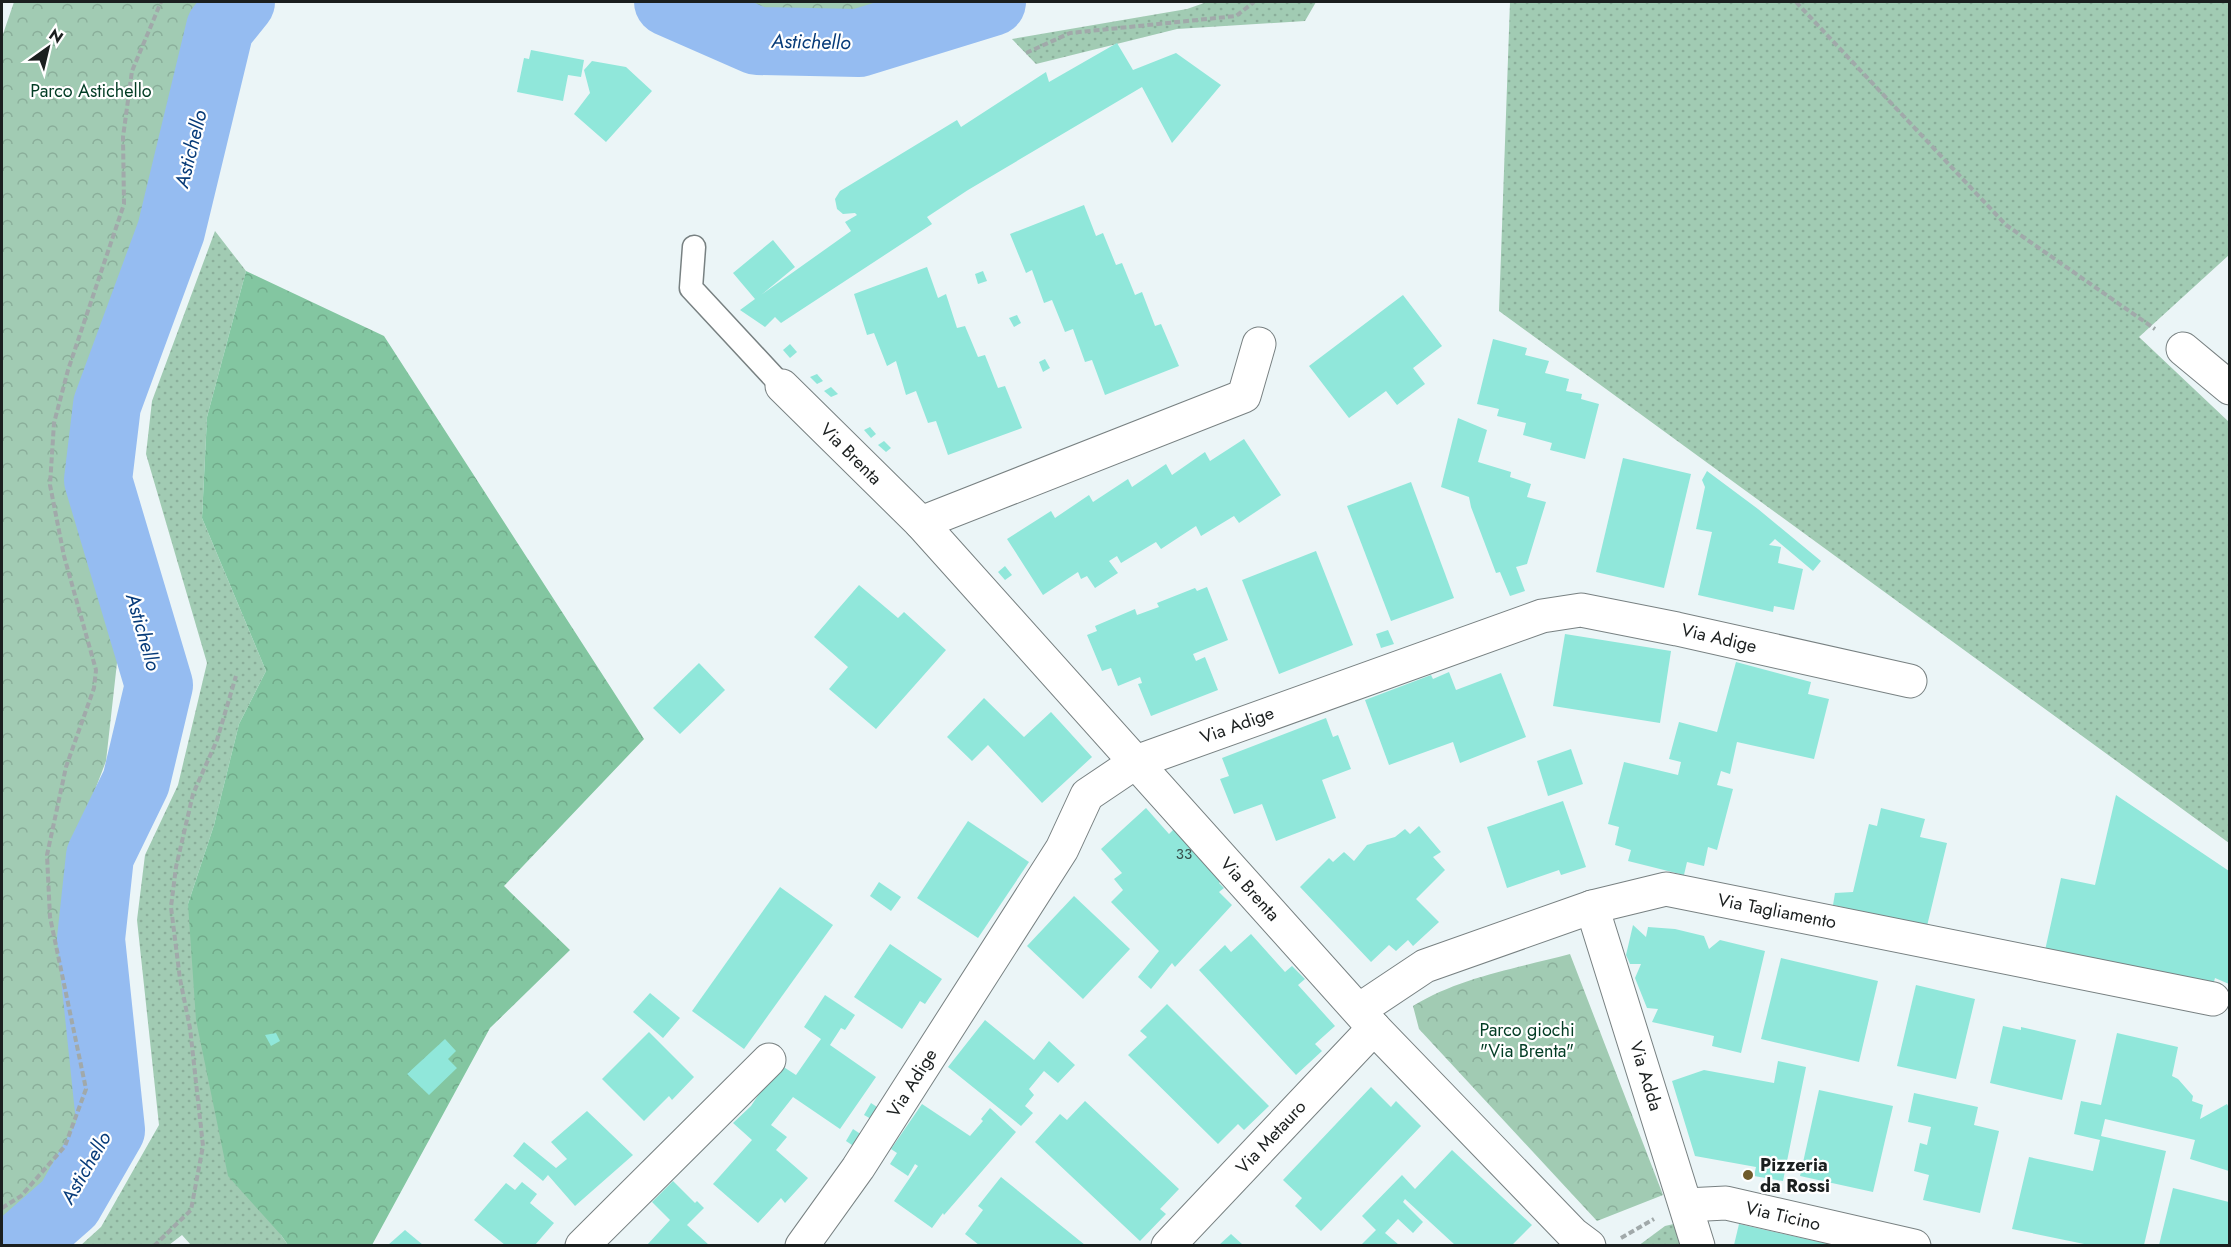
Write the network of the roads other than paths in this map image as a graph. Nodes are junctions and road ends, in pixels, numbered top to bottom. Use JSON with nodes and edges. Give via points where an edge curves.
{"nodes":[{"id":1,"x":694,"y":247,"type":"dead end"},
{"id":2,"x":1259,"y":344,"type":"dead end"},
{"id":3,"x":2183,"y":349,"type":"road end"},
{"id":4,"x":782,"y":386,"type":"joint"},
{"id":5,"x":2229,"y":388,"type":"edge"},
{"id":6,"x":921,"y":523,"type":"junction"},
{"id":7,"x":1911,"y":681,"type":"dead end"},
{"id":8,"x":1136,"y":762,"type":"junction"},
{"id":9,"x":1592,"y":907,"type":"junction"},
{"id":10,"x":2213,"y":999,"type":"dead end"},
{"id":11,"x":1367,"y":1019,"type":"junction"},
{"id":12,"x":769,"y":1060,"type":"dead end"},
{"id":13,"x":1686,"y":1205,"type":"junction"},
{"id":14,"x":1585,"y":1241,"type":"edge"},
{"id":15,"x":582,"y":1245,"type":"edge"},
{"id":16,"x":802,"y":1245,"type":"edge"},
{"id":17,"x":1168,"y":1245,"type":"edge"},
{"id":18,"x":1698,"y":1245,"type":"edge"},
{"id":19,"x":1914,"y":1245,"type":"edge"}],
"edges":[{"from":1,"to":4,"type":"lane","via":[[691,288]]},
{"from":2,"to":6,"type":"street","via":[[1244,396]]},
{"from":3,"to":5,"type":"street"},
{"from":4,"to":6,"type":"street","name":"Via Brenta"},
{"from":6,"to":8,"type":"street","name":"Via Brenta"},
{"from":7,"to":8,"type":"street","name":"Via Adige","via":[[1581,610],[1542,616]]},
{"from":8,"to":11,"type":"street","name":"Via Brenta"},
{"from":8,"to":16,"type":"street","name":"Via Adige","via":[[1087,795],[1062,849],[858,1168]]},
{"from":9,"to":10,"type":"street","name":"Via Tagliamento","via":[[1666,889]]},
{"from":9,"to":11,"type":"street","name":"Via Tagliamento","via":[[1425,966]]},
{"from":9,"to":13,"type":"street","name":"Via Adda"},
{"from":11,"to":14,"type":"street","name":"Via Brenta"},
{"from":11,"to":17,"type":"street","name":"Via Metauro"},
{"from":12,"to":15,"type":"street"},
{"from":13,"to":18,"type":"street","name":"Via Adda"},
{"from":13,"to":19,"type":"street","name":"Via Ticino","via":[[1726,1203]]}]}
